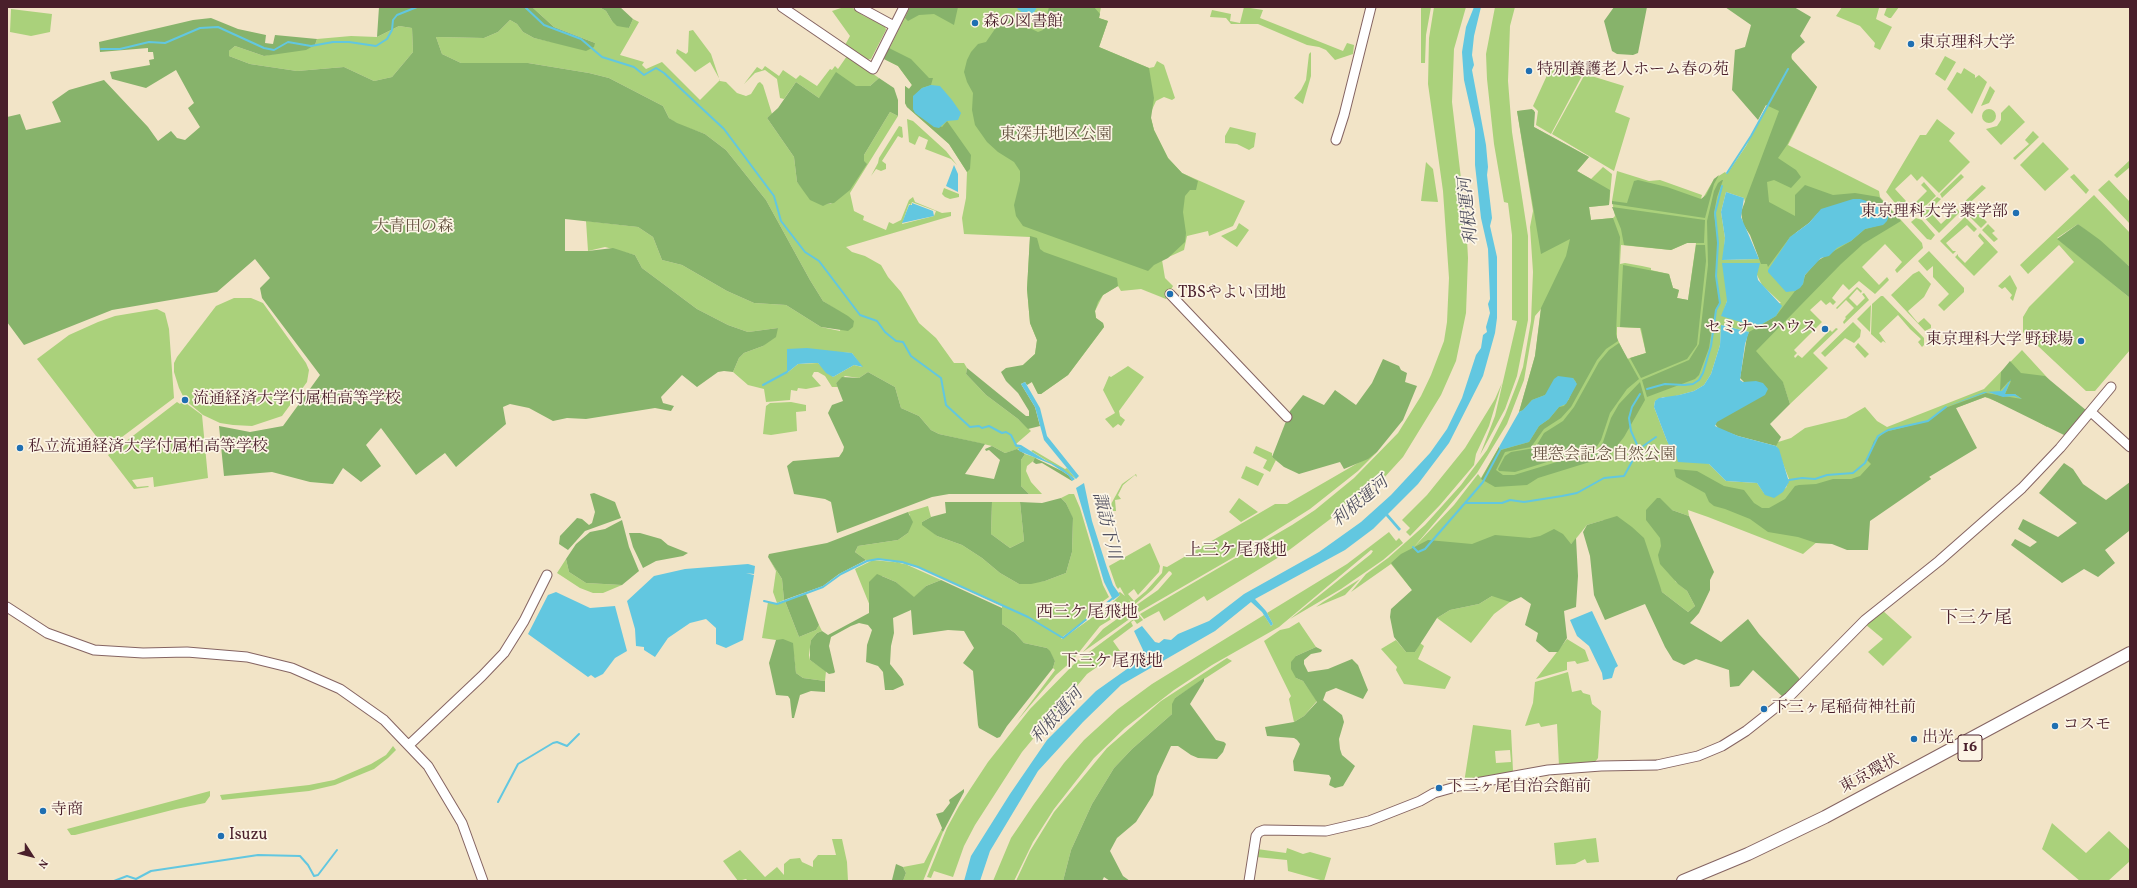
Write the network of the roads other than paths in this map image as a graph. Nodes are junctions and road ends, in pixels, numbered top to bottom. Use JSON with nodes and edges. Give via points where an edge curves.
{"nodes":[{"id":1,"x":782,"y":7,"type":"edge"},
{"id":2,"x":859,"y":7,"type":"edge"},
{"id":3,"x":904,"y":7,"type":"edge"},
{"id":4,"x":1371,"y":7,"type":"edge"},
{"id":5,"x":894,"y":26,"type":"junction"},
{"id":6,"x":1336,"y":140,"type":"dead end"},
{"id":7,"x":1170,"y":294,"type":"dead end"},
{"id":8,"x":2111,"y":387,"type":"dead end"},
{"id":9,"x":2091,"y":412,"type":"junction"},
{"id":10,"x":1287,"y":418,"type":"dead end"},
{"id":11,"x":2130,"y":447,"type":"edge"},
{"id":12,"x":547,"y":575,"type":"dead end"},
{"id":13,"x":7,"y":607,"type":"edge"},
{"id":14,"x":2130,"y":653,"type":"edge"},
{"id":15,"x":2130,"y":662,"type":"edge"},
{"id":16,"x":409,"y":745,"type":"junction"},
{"id":17,"x":483,"y":881,"type":"edge"},
{"id":18,"x":1249,"y":881,"type":"edge"},
{"id":19,"x":1683,"y":881,"type":"edge"},
{"id":20,"x":1704,"y":881,"type":"edge"}],
"edges":[{"from":1,"to":5,"type":"street","via":[[873,69]]},
{"from":2,"to":5,"type":"street"},
{"from":3,"to":5,"type":"street"},
{"from":4,"to":6,"type":"street"},
{"from":7,"to":10,"type":"street"},
{"from":8,"to":9,"type":"street"},
{"from":9,"to":11,"type":"street"},
{"from":9,"to":18,"type":"street","via":[[2027,483],[1977,529],[1865,620],[1789,697],[1722,746],[1698,756],[1657,765],[1548,770],[1459,786],[1434,793],[1369,821],[1326,831],[1264,830],[1256,836]]},
{"from":12,"to":16,"type":"street","via":[[524,621],[504,652]]},
{"from":13,"to":16,"type":"street","via":[[47,633],[94,650],[231,655],[270,661],[292,668],[323,681],[359,701],[384,720]]},
{"from":14,"to":19,"type":"highway","name":"東京環状","number":"16","via":[[1825,817],[1748,854]]},
{"from":15,"to":20,"type":"highway","name":"東京環状","number":"16","via":[[1810,834]]},
{"from":16,"to":17,"type":"street","via":[[435,776],[455,809],[472,847]]}]}
